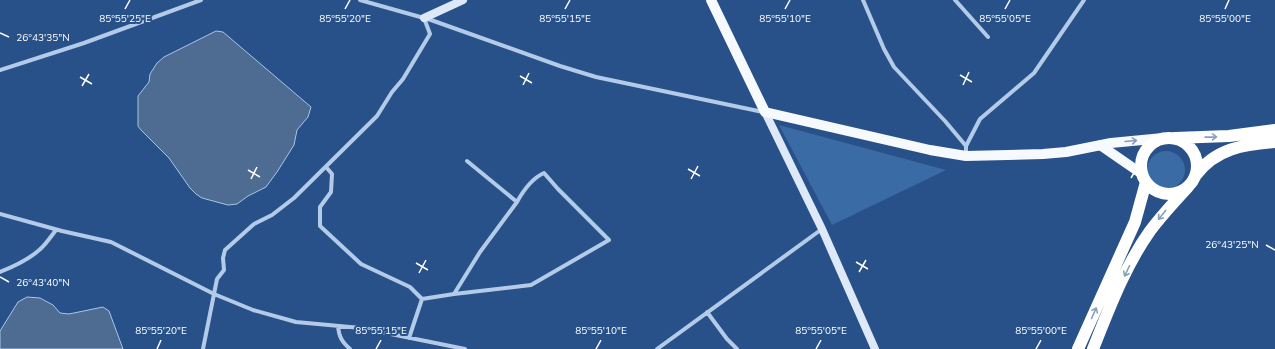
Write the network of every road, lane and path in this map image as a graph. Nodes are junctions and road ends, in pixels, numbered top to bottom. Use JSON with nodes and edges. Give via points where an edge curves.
{"nodes":[{"id":1,"x":201,"y":0,"type":"edge"},
{"id":2,"x":360,"y":0,"type":"edge"},
{"id":3,"x":463,"y":0,"type":"edge"},
{"id":4,"x":711,"y":0,"type":"edge"},
{"id":5,"x":863,"y":0,"type":"edge"},
{"id":6,"x":955,"y":0,"type":"edge"},
{"id":7,"x":1084,"y":0,"type":"edge"},
{"id":8,"x":424,"y":18,"type":"junction"},
{"id":9,"x":988,"y":37,"type":"dead end"},
{"id":10,"x":0,"y":70,"type":"edge"},
{"id":11,"x":765,"y":112,"type":"junction"},
{"id":12,"x":1275,"y":130,"type":"edge"},
{"id":13,"x":1168,"y":138,"type":"junction"},
{"id":14,"x":1275,"y":142,"type":"edge"},
{"id":15,"x":1100,"y":145,"type":"junction"},
{"id":16,"x":966,"y":151,"type":"junction"},
{"id":17,"x":468,"y":162,"type":"dead end"},
{"id":18,"x":326,"y":166,"type":"junction"},
{"id":19,"x":1196,"y":176,"type":"junction"},
{"id":20,"x":1144,"y":178,"type":"junction"},
{"id":21,"x":1188,"y":187,"type":"junction"},
{"id":22,"x":517,"y":202,"type":"junction"},
{"id":23,"x":0,"y":214,"type":"edge"},
{"id":24,"x":822,"y":228,"type":"junction"},
{"id":25,"x":56,"y":230,"type":"junction"},
{"id":26,"x":0,"y":272,"type":"edge"},
{"id":27,"x":214,"y":294,"type":"junction"},
{"id":28,"x":454,"y":294,"type":"junction"},
{"id":29,"x":422,"y":300,"type":"junction"},
{"id":30,"x":707,"y":312,"type":"junction"},
{"id":31,"x":338,"y":326,"type":"junction"},
{"id":32,"x":409,"y":338,"type":"junction"},
{"id":33,"x":203,"y":349,"type":"edge"},
{"id":34,"x":350,"y":349,"type":"edge"},
{"id":35,"x":465,"y":349,"type":"edge"},
{"id":36,"x":658,"y":349,"type":"edge"},
{"id":37,"x":737,"y":349,"type":"edge"},
{"id":38,"x":875,"y":349,"type":"edge"},
{"id":39,"x":1078,"y":349,"type":"edge"},
{"id":40,"x":1093,"y":349,"type":"edge"}],
"edges":[{"from":1,"to":10,"type":"street","via":[[84,43]]},
{"from":2,"to":8,"type":"street"},
{"from":3,"to":8,"type":"street"},
{"from":4,"to":11,"type":"main road"},
{"from":5,"to":16,"type":"street","via":[[894,67],[938,113]]},
{"from":6,"to":9,"type":"street"},
{"from":7,"to":16,"type":"street","via":[[1034,73],[980,118]]},
{"from":8,"to":11,"type":"street","via":[[596,77]]},
{"from":8,"to":18,"type":"street","via":[[430,34],[403,80],[374,120]]},
{"from":11,"to":16,"type":"main road","via":[[930,150]]},
{"from":11,"to":24,"type":"street"},
{"from":13,"to":12,"type":"highway","one_way":true,"via":[[1229,136]]},
{"from":15,"to":13,"type":"main road","one_way":true},
{"from":13,"to":19,"type":"highway","via":[[1184,142],[1193,151],[1197,163]]},
{"from":13,"to":20,"type":"highway","via":[[1153,142],[1146,149],[1141,164]]},
{"from":14,"to":19,"type":"highway","via":[[1248,145],[1220,154],[1210,159]]},
{"from":15,"to":16,"type":"main road","via":[[1043,154]]},
{"from":15,"to":20,"type":"main road"},
{"from":17,"to":22,"type":"street"},
{"from":18,"to":27,"type":"street","via":[[294,198],[264,221],[254,224],[225,250],[224,270],[218,279]]},
{"from":18,"to":29,"type":"street","via":[[332,174],[331,192],[320,207],[320,226],[361,264],[410,287]]},
{"from":19,"to":21,"type":"highway"},
{"from":20,"to":21,"type":"highway","via":[[1156,191],[1167,194]]},
{"from":39,"to":20,"type":"highway","one_way":true,"via":[[1135,222]]},
{"from":21,"to":40,"type":"highway","one_way":true,"via":[[1163,214],[1140,246],[1114,297]]},
{"from":22,"to":28,"type":"street","via":[[480,252]]},
{"from":22,"to":28,"type":"street","via":[[537,176],[544,173],[609,240],[530,285]]},
{"from":23,"to":25,"type":"street"},
{"from":24,"to":30,"type":"street"},
{"from":24,"to":38,"type":"street"},
{"from":25,"to":26,"type":"street","via":[[39,249]]},
{"from":25,"to":27,"type":"street","via":[[110,242]]},
{"from":27,"to":31,"type":"street","via":[[252,310],[296,322]]},
{"from":27,"to":33,"type":"street"},
{"from":28,"to":29,"type":"street"},
{"from":29,"to":32,"type":"street"},
{"from":30,"to":36,"type":"street"},
{"from":30,"to":37,"type":"street"},
{"from":31,"to":32,"type":"street"},
{"from":31,"to":34,"type":"street","via":[[339,335]]},
{"from":32,"to":35,"type":"street"}]}
